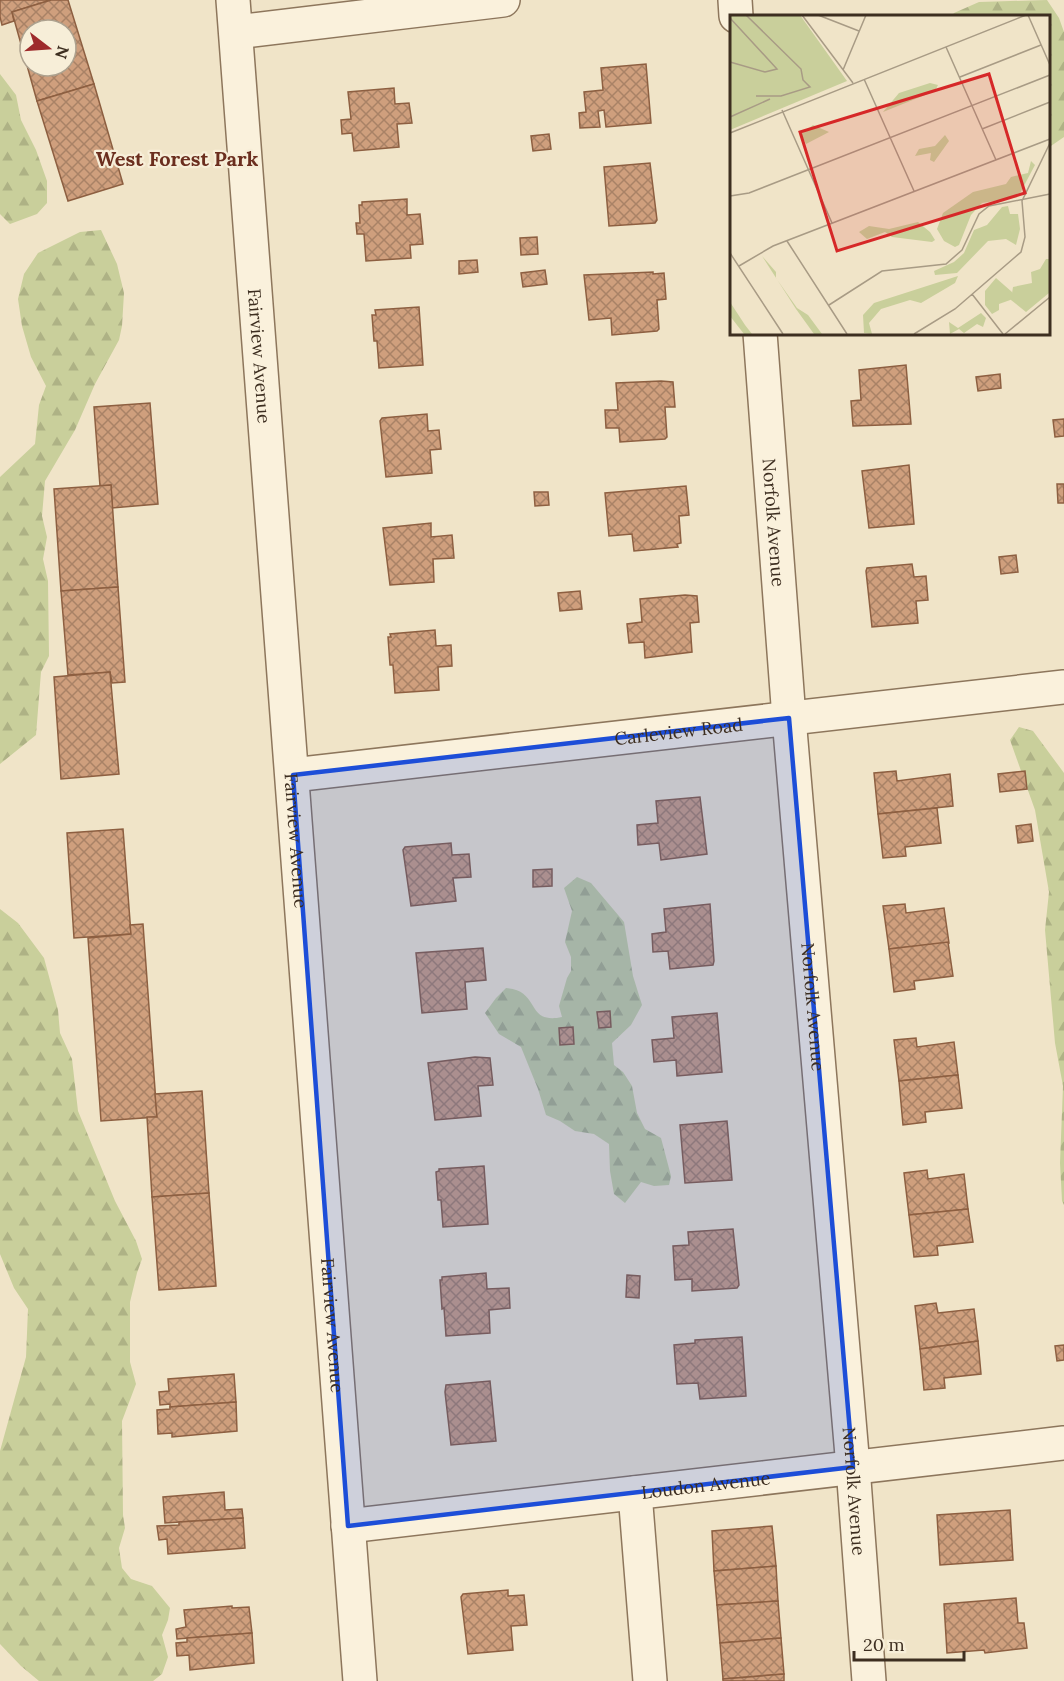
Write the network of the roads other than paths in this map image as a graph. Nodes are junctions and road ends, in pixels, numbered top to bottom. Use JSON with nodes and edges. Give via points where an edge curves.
{"nodes":[{"id":1,"x":233,"y":0,"type":"edge"},
{"id":2,"x":503,"y":0,"type":"edge"},
{"id":3,"x":735,"y":0,"type":"edge"},
{"id":4,"x":736,"y":15,"type":"edge"},
{"id":5,"x":236,"y":32,"type":"junction"},
{"id":6,"x":760,"y":334,"type":"edge"},
{"id":7,"x":1064,"y":687,"type":"edge"},
{"id":8,"x":789,"y":718,"type":"junction"},
{"id":9,"x":293,"y":775,"type":"junction"},
{"id":10,"x":1064,"y":1443,"type":"edge"},
{"id":11,"x":853,"y":1467,"type":"junction"},
{"id":12,"x":635,"y":1493,"type":"junction"},
{"id":13,"x":348,"y":1526,"type":"junction"},
{"id":14,"x":360,"y":1681,"type":"edge"},
{"id":15,"x":650,"y":1681,"type":"edge"},
{"id":16,"x":869,"y":1681,"type":"edge"}],
"edges":[{"from":1,"to":5,"type":"street","name":"Fairview Avenue"},
{"from":2,"to":5,"type":"street"},
{"from":3,"to":4,"type":"street"},
{"from":5,"to":9,"type":"street","name":"Fairview Avenue"},
{"from":6,"to":8,"type":"street","name":"Norfolk Avenue"},
{"from":7,"to":8,"type":"street","name":"Carleview Road"},
{"from":8,"to":9,"type":"street","name":"Carleview Road"},
{"from":8,"to":11,"type":"street","name":"Norfolk Avenue"},
{"from":9,"to":13,"type":"street","name":"Fairview Avenue"},
{"from":10,"to":11,"type":"street","name":"Loudon Avenue"},
{"from":11,"to":12,"type":"street","name":"Loudon Avenue"},
{"from":11,"to":16,"type":"street","name":"Norfolk Avenue"},
{"from":12,"to":13,"type":"street","name":"Loudon Avenue"},
{"from":12,"to":15,"type":"street"},
{"from":13,"to":14,"type":"street","name":"Fairview Avenue"}]}
